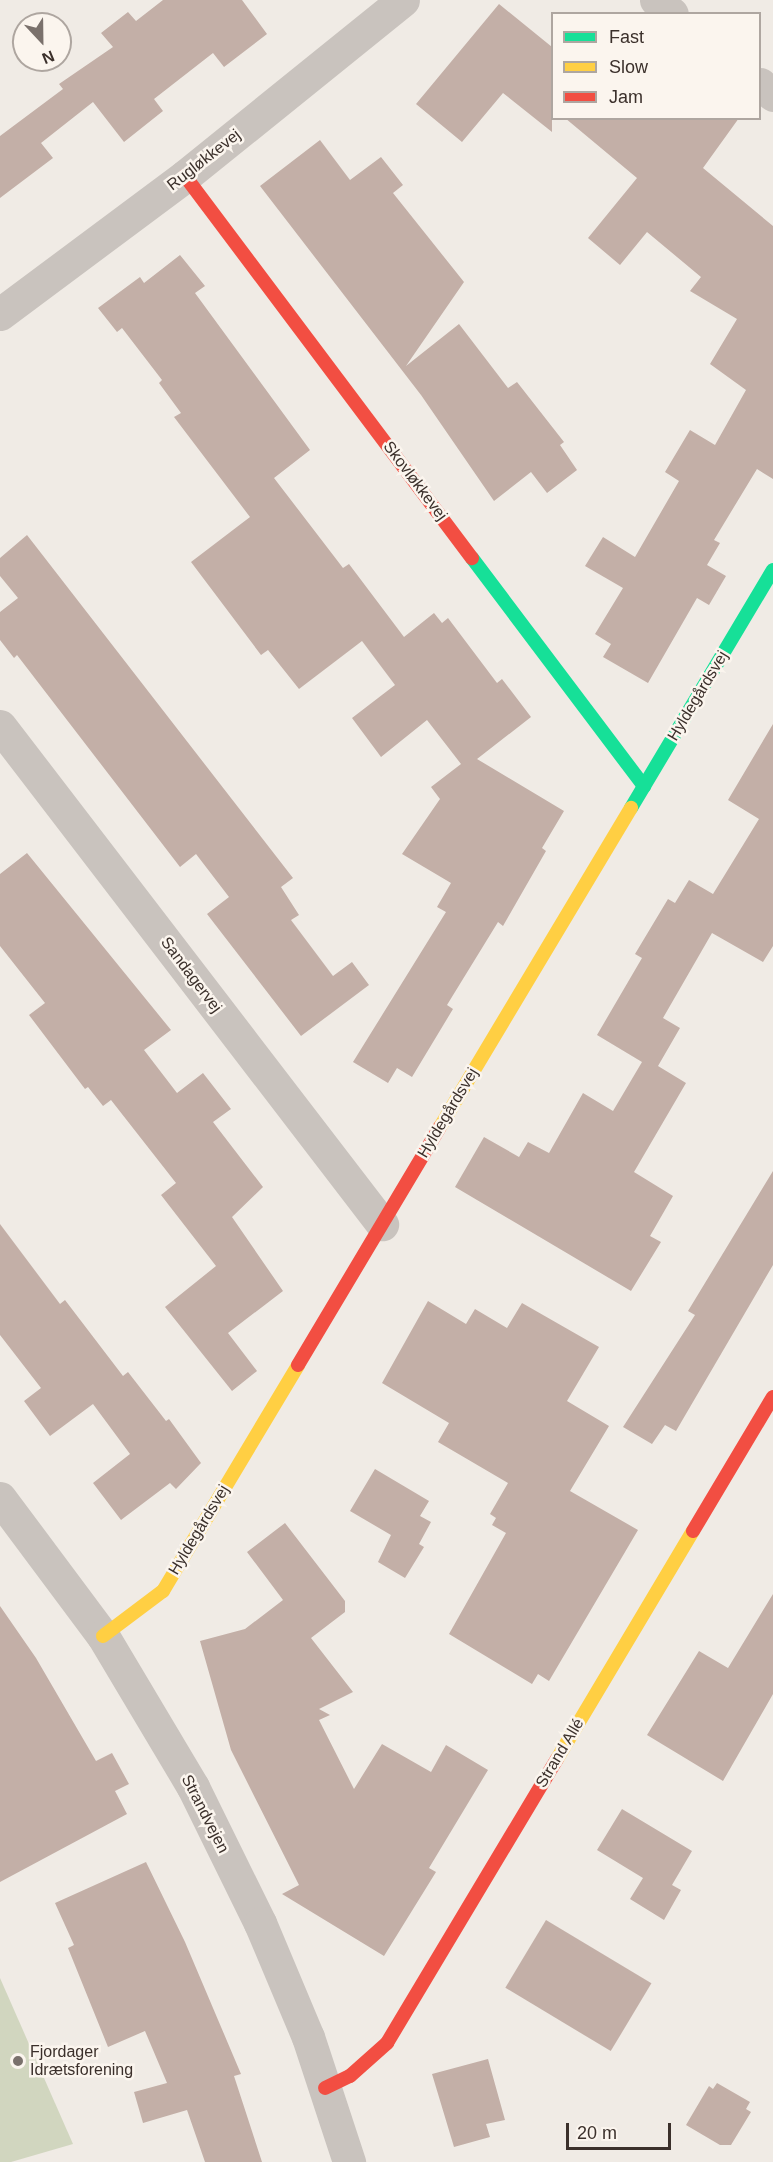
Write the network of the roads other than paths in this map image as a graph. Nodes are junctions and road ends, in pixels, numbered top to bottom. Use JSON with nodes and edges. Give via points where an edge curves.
{"nodes":[{"id":1,"x":403,"y":0,"type":"edge"},
{"id":2,"x":656,"y":0,"type":"edge"},
{"id":3,"x":670,"y":12,"type":"edge"},
{"id":4,"x":761,"y":86,"type":"edge"},
{"id":5,"x":773,"y":95,"type":"edge"},
{"id":6,"x":185,"y":176,"type":"junction"},
{"id":7,"x":0,"y":314,"type":"edge"},
{"id":8,"x":773,"y":570,"type":"edge"},
{"id":9,"x":0,"y":726,"type":"edge"},
{"id":10,"x":644,"y":786,"type":"junction"},
{"id":11,"x":382,"y":1224,"type":"junction"},
{"id":12,"x":773,"y":1397,"type":"edge"},
{"id":13,"x":0,"y":1498,"type":"edge"},
{"id":14,"x":103,"y":1636,"type":"junction"},
{"id":15,"x":325,"y":2088,"type":"junction"},
{"id":16,"x":349,"y":2162,"type":"edge"}],
"edges":[{"from":1,"to":6,"type":"street","name":"Rugløkkevej"},
{"from":2,"to":3,"type":"street"},
{"from":4,"to":5,"type":"street"},
{"from":6,"to":7,"type":"street","name":"Rugløkkevej"},
{"from":6,"to":10,"type":"street","name":"Skovløkkevej"},
{"from":8,"to":10,"type":"street","name":"Hyldegårdsvej"},
{"from":9,"to":11,"type":"street","name":"Sandagervej"},
{"from":10,"to":11,"type":"street","name":"Hyldegårdsvej"},
{"from":11,"to":14,"type":"street","name":"Hyldegårdsvej","via":[[163,1591]]},
{"from":12,"to":15,"type":"street","name":"Strand Allé","via":[[387,2043],[350,2076]]},
{"from":13,"to":14,"type":"street","name":"Strandvejen"},
{"from":14,"to":15,"type":"street","name":"Strandvejen","via":[[193,1787],[260,1923]]},
{"from":15,"to":16,"type":"street","name":"Strandvejen"}]}
